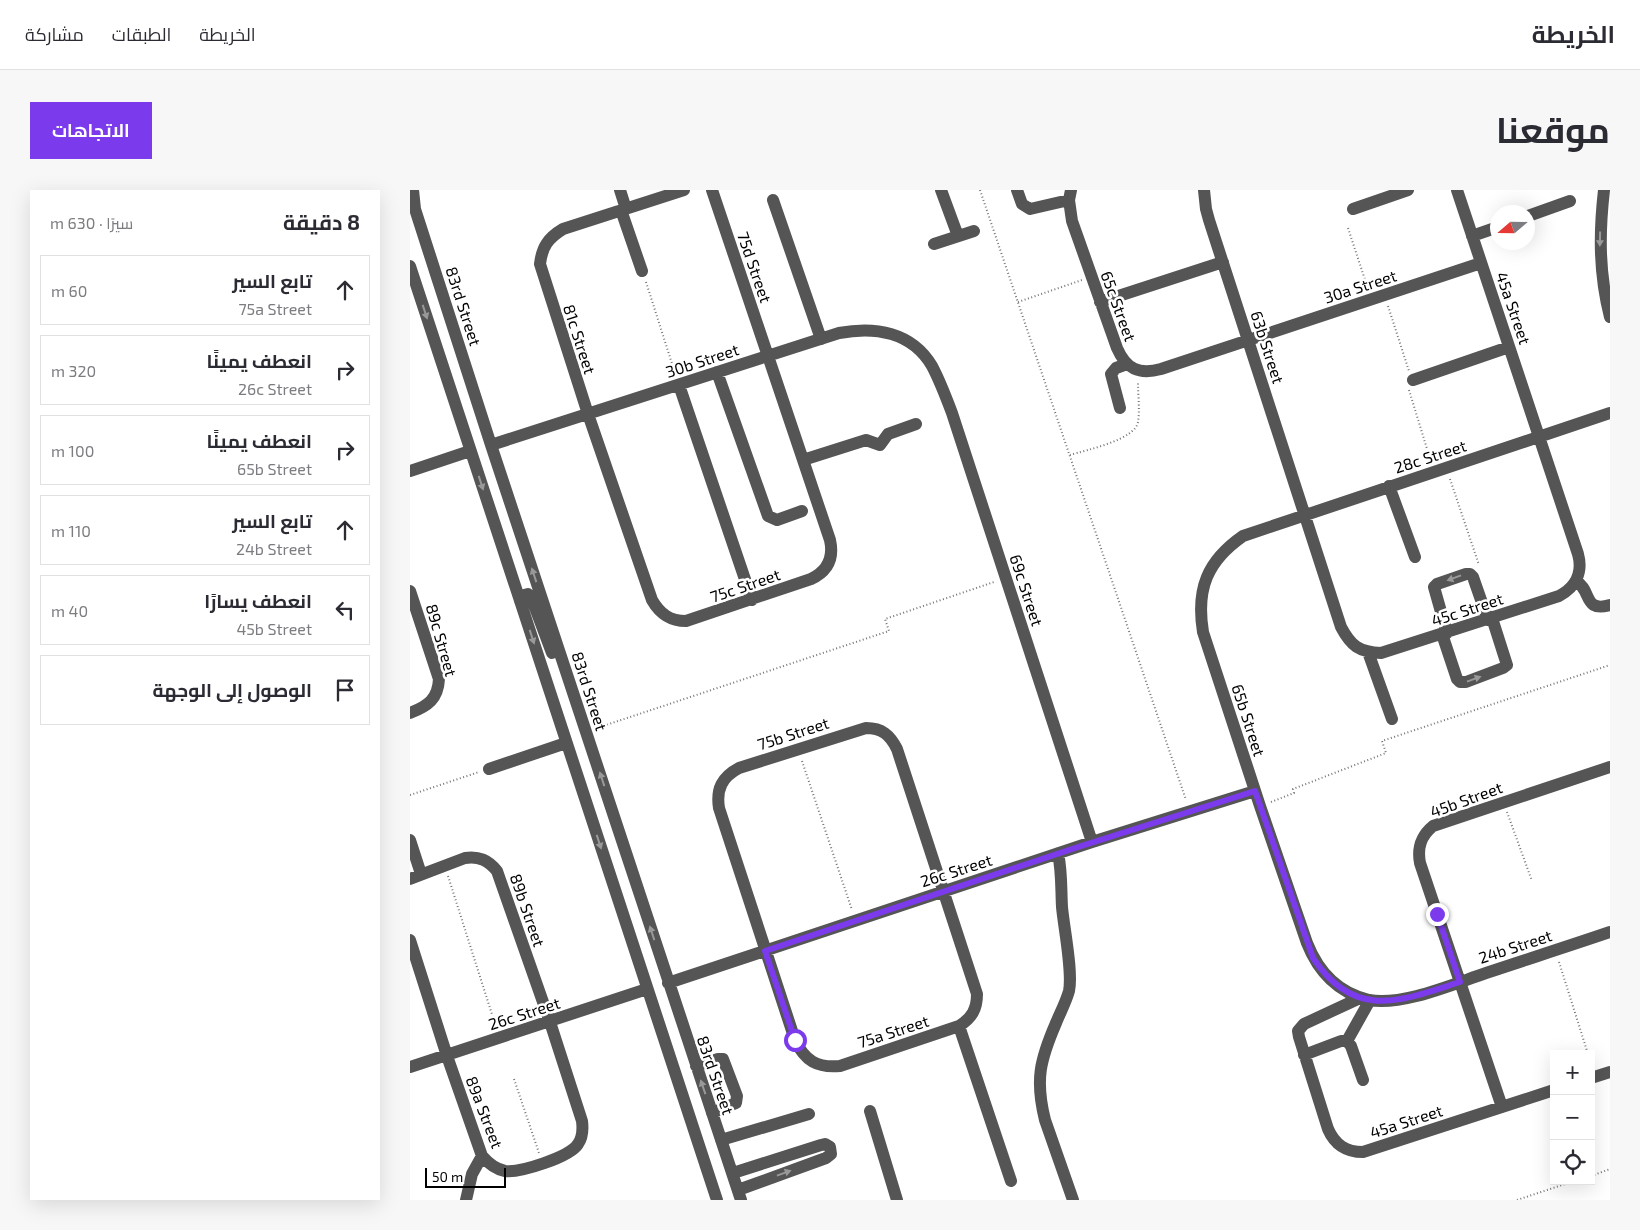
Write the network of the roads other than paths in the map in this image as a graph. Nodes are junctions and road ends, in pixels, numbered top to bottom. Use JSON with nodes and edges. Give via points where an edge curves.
{"nodes":[{"id":1,"x":413,"y":190,"type":"edge"},
{"id":2,"x":620,"y":190,"type":"edge"},
{"id":3,"x":684,"y":190,"type":"edge"},
{"id":4,"x":712,"y":190,"type":"edge"},
{"id":5,"x":942,"y":190,"type":"edge"},
{"id":6,"x":1017,"y":190,"type":"edge"},
{"id":7,"x":1204,"y":190,"type":"edge"},
{"id":8,"x":1408,"y":190,"type":"edge"},
{"id":9,"x":1457,"y":190,"type":"edge"},
{"id":10,"x":1604,"y":190,"type":"edge"},
{"id":11,"x":1070,"y":195,"type":"edge"},
{"id":12,"x":773,"y":200,"type":"dead end"},
{"id":13,"x":1570,"y":201,"type":"dead end"},
{"id":14,"x":1353,"y":209,"type":"dead end"},
{"id":15,"x":624,"y":210,"type":"junction"},
{"id":16,"x":1535,"y":214,"type":"edge"},
{"id":17,"x":1490,"y":230,"type":"edge"},
{"id":18,"x":974,"y":231,"type":"dead end"},
{"id":19,"x":958,"y":236,"type":"junction"},
{"id":20,"x":1472,"y":236,"type":"junction"},
{"id":21,"x":934,"y":244,"type":"dead end"},
{"id":22,"x":1223,"y":262,"type":"junction"},
{"id":23,"x":1481,"y":263,"type":"junction"},
{"id":24,"x":410,"y":266,"type":"edge"},
{"id":25,"x":642,"y":271,"type":"road end"},
{"id":26,"x":1100,"y":302,"type":"junction"},
{"id":27,"x":1610,"y":317,"type":"edge"},
{"id":28,"x":821,"y":339,"type":"junction"},
{"id":29,"x":1249,"y":340,"type":"junction"},
{"id":30,"x":1510,"y":347,"type":"junction"},
{"id":31,"x":921,"y":353,"type":"joint"},
{"id":32,"x":767,"y":355,"type":"junction"},
{"id":33,"x":1126,"y":364,"type":"junction"},
{"id":34,"x":717,"y":372,"type":"junction"},
{"id":35,"x":1412,"y":380,"type":"dead end"},
{"id":36,"x":679,"y":385,"type":"junction"},
{"id":37,"x":1120,"y":408,"type":"dead end"},
{"id":38,"x":1610,"y":413,"type":"edge"},
{"id":39,"x":588,"y":414,"type":"junction"},
{"id":40,"x":916,"y":424,"type":"dead end"},
{"id":41,"x":1540,"y":436,"type":"junction"},
{"id":42,"x":491,"y":445,"type":"junction"},
{"id":43,"x":470,"y":451,"type":"junction"},
{"id":44,"x":803,"y":460,"type":"junction"},
{"id":45,"x":410,"y":471,"type":"edge"},
{"id":46,"x":1390,"y":486,"type":"junction"},
{"id":47,"x":802,"y":511,"type":"dead end"},
{"id":48,"x":1305,"y":514,"type":"junction"},
{"id":49,"x":1261,"y":528,"type":"joint"},
{"id":50,"x":1415,"y":557,"type":"dead end"},
{"id":51,"x":1576,"y":581,"type":"junction"},
{"id":52,"x":410,"y":591,"type":"edge"},
{"id":53,"x":752,"y":600,"type":"junction"},
{"id":54,"x":520,"y":601,"type":"junction"},
{"id":55,"x":1610,"y":604,"type":"edge"},
{"id":56,"x":1490,"y":619,"type":"junction"},
{"id":57,"x":1445,"y":634,"type":"junction"},
{"id":58,"x":1368,"y":652,"type":"junction"},
{"id":59,"x":569,"y":677,"type":"junction"},
{"id":60,"x":410,"y":713,"type":"edge"},
{"id":61,"x":1392,"y":719,"type":"dead end"},
{"id":62,"x":566,"y":744,"type":"junction"},
{"id":63,"x":1610,"y":767,"type":"edge"},
{"id":64,"x":489,"y":769,"type":"road end"},
{"id":65,"x":1255,"y":791,"type":"junction"},
{"id":66,"x":410,"y":840,"type":"edge"},
{"id":67,"x":1092,"y":842,"type":"junction"},
{"id":68,"x":1058,"y":854,"type":"junction"},
{"id":69,"x":416,"y":876,"type":"edge"},
{"id":70,"x":944,"y":891,"type":"junction"},
{"id":71,"x":1610,"y":932,"type":"edge"},
{"id":72,"x":410,"y":940,"type":"edge"},
{"id":73,"x":1306,"y":943,"type":"joint"},
{"id":74,"x":765,"y":951,"type":"junction"},
{"id":75,"x":1460,"y":982,"type":"junction"},
{"id":76,"x":668,"y":983,"type":"junction"},
{"id":77,"x":647,"y":989,"type":"junction"},
{"id":78,"x":1365,"y":999,"type":"junction"},
{"id":79,"x":550,"y":1022,"type":"junction"},
{"id":80,"x":959,"y":1026,"type":"junction"},
{"id":81,"x":1347,"y":1042,"type":"junction"},
{"id":82,"x":1304,"y":1055,"type":"junction"},
{"id":83,"x":447,"y":1056,"type":"junction"},
{"id":84,"x":696,"y":1066,"type":"junction"},
{"id":85,"x":410,"y":1068,"type":"edge"},
{"id":86,"x":1610,"y":1072,"type":"edge"},
{"id":87,"x":1595,"y":1077,"type":"edge"},
{"id":88,"x":1363,"y":1080,"type":"dead end"},
{"id":89,"x":1550,"y":1091,"type":"edge"},
{"id":90,"x":1502,"y":1107,"type":"junction"},
{"id":91,"x":870,"y":1111,"type":"dead end"},
{"id":92,"x":712,"y":1113,"type":"junction"},
{"id":93,"x":809,"y":1114,"type":"dead end"},
{"id":94,"x":721,"y":1140,"type":"junction"},
{"id":95,"x":482,"y":1156,"type":"junction"},
{"id":96,"x":733,"y":1173,"type":"junction"},
{"id":97,"x":1011,"y":1181,"type":"dead end"},
{"id":98,"x":740,"y":1195,"type":"edge"},
{"id":99,"x":466,"y":1200,"type":"edge"},
{"id":100,"x":717,"y":1200,"type":"edge"},
{"id":101,"x":897,"y":1200,"type":"edge"},
{"id":102,"x":1073,"y":1200,"type":"edge"}],
"edges":[{"from":1,"to":42,"type":"street","name":"83rd Street","via":[[415,209]]},
{"from":2,"to":15,"type":"street"},
{"from":3,"to":15,"type":"street","name":"81c Street"},
{"from":4,"to":32,"type":"street","name":"75d Street"},
{"from":5,"to":19,"type":"street"},
{"from":6,"to":11,"type":"street","via":[[1022,204],[1030,209]]},
{"from":7,"to":22,"type":"street","name":"63b Street","via":[[1206,209]]},
{"from":8,"to":14,"type":"street"},
{"from":9,"to":20,"type":"street","name":"45a Street"},
{"from":10,"to":27,"type":"street","one_way":true,"via":[[1600,256]]},
{"from":11,"to":26,"type":"street","name":"65c Street","via":[[1072,220]]},
{"from":12,"to":28,"type":"street"},
{"from":13,"to":16,"type":"street"},
{"from":15,"to":25,"type":"street"},
{"from":15,"to":39,"type":"street","name":"81c Street","via":[[553,235],[541,253],[542,275]]},
{"from":17,"to":20,"type":"street"},
{"from":18,"to":19,"type":"street"},
{"from":19,"to":21,"type":"street"},
{"from":20,"to":23,"type":"street","name":"45a Street"},
{"from":22,"to":26,"type":"street"},
{"from":22,"to":29,"type":"street","name":"63b Street"},
{"from":23,"to":29,"type":"street","name":"30a Street"},
{"from":23,"to":30,"type":"street","name":"45a Street"},
{"from":24,"to":43,"type":"street","one_way":true},
{"from":26,"to":33,"type":"street","name":"65c Street"},
{"from":28,"to":31,"type":"street","name":"30b Street","via":[[851,331],[881,331],[910,342]]},
{"from":28,"to":32,"type":"street","name":"30b Street"},
{"from":29,"to":33,"type":"street","name":"65c Street","via":[[1150,372],[1139,371]]},
{"from":29,"to":48,"type":"street","name":"63b Street"},
{"from":30,"to":35,"type":"street"},
{"from":30,"to":41,"type":"street","name":"45a Street"},
{"from":31,"to":67,"type":"street","name":"69c Street","via":[[931,365],[952,413]]},
{"from":32,"to":34,"type":"street","name":"30b Street"},
{"from":32,"to":44,"type":"street","name":"75c Street"},
{"from":33,"to":37,"type":"street","via":[[1111,374]]},
{"from":34,"to":36,"type":"street","name":"30b Street"},
{"from":34,"to":47,"type":"street","via":[[768,516],[776,520]]},
{"from":36,"to":39,"type":"street","name":"30b Street"},
{"from":36,"to":53,"type":"street"},
{"from":38,"to":41,"type":"street","name":"28c Street"},
{"from":39,"to":42,"type":"street","name":"30b Street"},
{"from":39,"to":53,"type":"street","name":"75c Street","via":[[656,608],[669,618],[686,621]]},
{"from":40,"to":44,"type":"street","via":[[888,434],[880,445],[866,440]]},
{"from":41,"to":46,"type":"street","name":"28c Street"},
{"from":41,"to":51,"type":"street","via":[[1580,560]]},
{"from":59,"to":42,"type":"street","name":"83rd Street","one_way":true},
{"from":43,"to":45,"type":"street"},
{"from":43,"to":54,"type":"street","one_way":true},
{"from":44,"to":53,"type":"street","name":"75c Street","via":[[830,540],[829,563],[812,580]]},
{"from":46,"to":48,"type":"street","name":"28c Street"},
{"from":46,"to":50,"type":"street"},
{"from":48,"to":49,"type":"street","name":"28c Street"},
{"from":48,"to":58,"type":"street","via":[[1341,627],[1356,648]]},
{"from":49,"to":65,"type":"street","name":"65b Street","via":[[1228,546],[1215,560],[1201,595],[1200,614]]},
{"from":51,"to":55,"type":"street","via":[[1583,586],[1592,604],[1602,607]]},
{"from":51,"to":56,"type":"street","name":"45c Street","via":[[1572,588],[1559,596]]},
{"from":52,"to":60,"type":"street","name":"89c Street","via":[[439,679],[439,688],[430,703]]},
{"from":54,"to":59,"type":"street","via":[[524,595],[531,597],[556,664]]},
{"from":54,"to":62,"type":"street","one_way":true},
{"from":56,"to":57,"type":"street","name":"45c Street"},
{"from":56,"to":57,"type":"street","one_way":true,"via":[[1473,577],[1466,574],[1434,587]]},
{"from":57,"to":56,"type":"street","one_way":true,"via":[[1457,680],[1466,682],[1507,665]]},
{"from":57,"to":58,"type":"street","name":"45c Street","via":[[1381,653]]},
{"from":58,"to":61,"type":"street"},
{"from":76,"to":59,"type":"street","name":"83rd Street","one_way":true},
{"from":62,"to":64,"type":"street"},
{"from":62,"to":77,"type":"street","one_way":true},
{"from":63,"to":75,"type":"street","name":"45b Street","via":[[1433,826],[1422,838],[1420,863]]},
{"from":65,"to":67,"type":"street","name":"26c Street"},
{"from":65,"to":73,"type":"street","name":"65b Street"},
{"from":66,"to":69,"type":"street"},
{"from":67,"to":68,"type":"street","name":"26c Street"},
{"from":68,"to":70,"type":"street","name":"26c Street"},
{"from":68,"to":102,"type":"street","via":[[1070,982],[1066,1000],[1044,1051],[1039,1083],[1045,1120]]},
{"from":69,"to":79,"type":"street","name":"89b Street","via":[[472,857],[486,861],[497,870]]},
{"from":70,"to":74,"type":"street","name":"26c Street"},
{"from":70,"to":74,"type":"street","name":"75b Street","via":[[897,750],[886,732],[876,728],[860,729],[739,768],[730,773],[719,789],[719,808]]},
{"from":70,"to":80,"type":"street","name":"75a Street","via":[[977,994],[974,1013]]},
{"from":71,"to":75,"type":"street","name":"24b Street"},
{"from":72,"to":83,"type":"street"},
{"from":73,"to":78,"type":"street","name":"24b Street","via":[[1322,971],[1333,982],[1346,992]]},
{"from":74,"to":76,"type":"street","name":"26c Street"},
{"from":74,"to":80,"type":"street","name":"75a Street","via":[[800,1050],[818,1064],[840,1066]]},
{"from":75,"to":78,"type":"street","name":"24b Street","via":[[1402,999]]},
{"from":75,"to":90,"type":"street"},
{"from":76,"to":84,"type":"street","name":"83rd Street"},
{"from":77,"to":79,"type":"street","name":"26c Street"},
{"from":77,"to":100,"type":"street"},
{"from":78,"to":81,"type":"street"},
{"from":78,"to":82,"type":"street","via":[[1301,1026],[1298,1034]]},
{"from":79,"to":83,"type":"street","name":"26c Street"},
{"from":79,"to":95,"type":"street","name":"89a Street","via":[[582,1121],[578,1144],[567,1154],[519,1170],[505,1171],[492,1166]]},
{"from":80,"to":97,"type":"street"},
{"from":81,"to":82,"type":"street","via":[[1341,1041]]},
{"from":81,"to":88,"type":"street"},
{"from":82,"to":90,"type":"street","name":"45a Street","via":[[1328,1129],[1332,1138],[1346,1150],[1363,1152]]},
{"from":83,"to":85,"type":"street","name":"26c Street"},
{"from":83,"to":95,"type":"street","name":"89a Street"},
{"from":92,"to":84,"type":"street","name":"83rd Street","one_way":true},
{"from":84,"to":92,"type":"street","via":[[723,1059],[737,1096],[736,1103]]},
{"from":86,"to":87,"type":"street"},
{"from":89,"to":90,"type":"street","name":"45a Street"},
{"from":91,"to":101,"type":"street"},
{"from":92,"to":94,"type":"street","name":"83rd Street"},
{"from":93,"to":94,"type":"street"},
{"from":94,"to":96,"type":"street","name":"83rd Street"},
{"from":95,"to":99,"type":"street","via":[[472,1174]]},
{"from":96,"to":98,"type":"street","name":"83rd Street"},
{"from":98,"to":96,"type":"street","one_way":true,"via":[[826,1158],[831,1150],[828,1145],[822,1145]]}]}
